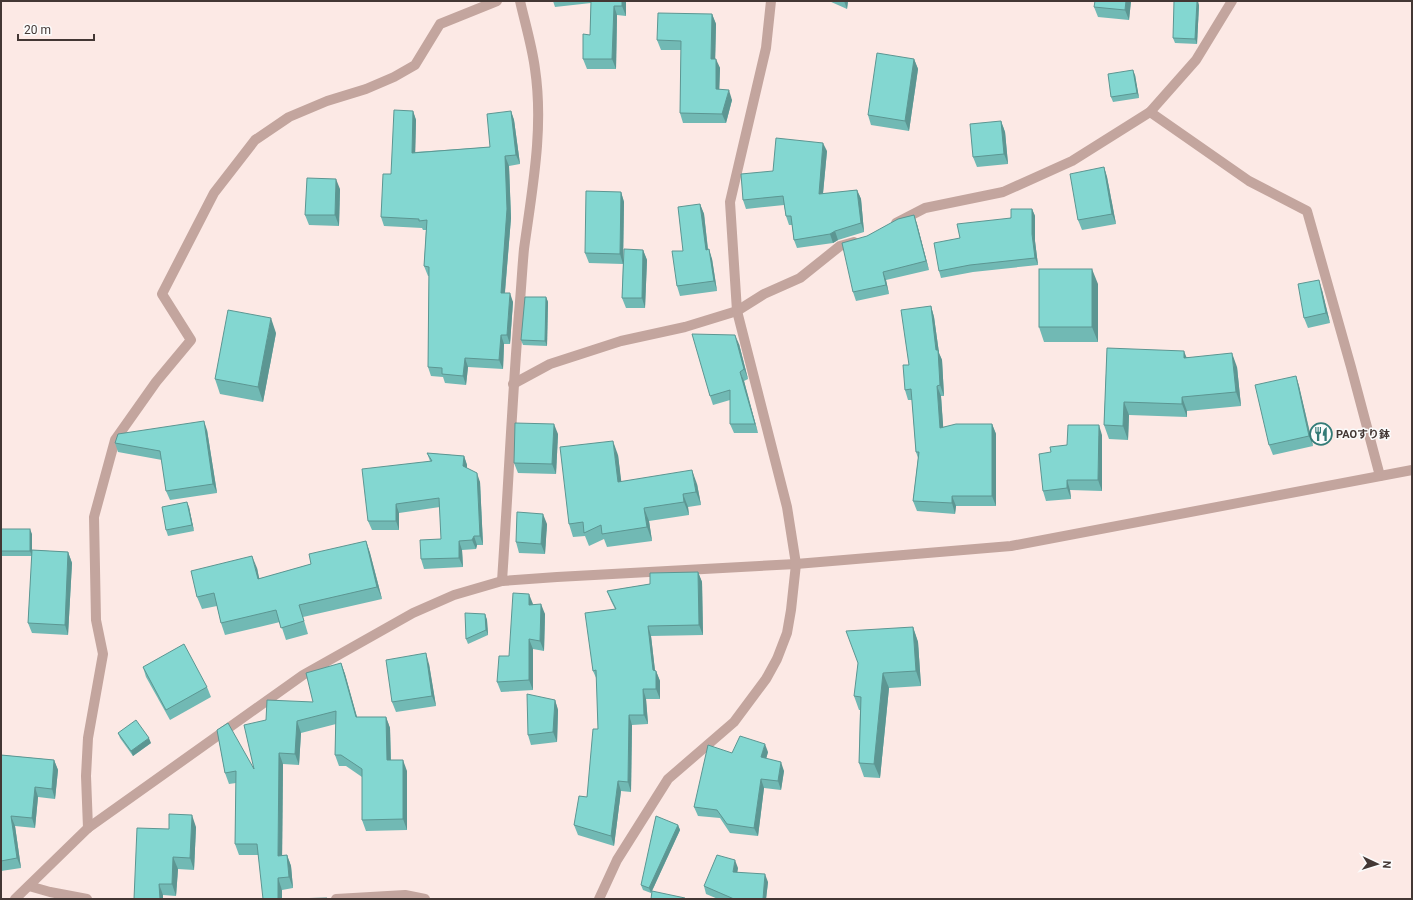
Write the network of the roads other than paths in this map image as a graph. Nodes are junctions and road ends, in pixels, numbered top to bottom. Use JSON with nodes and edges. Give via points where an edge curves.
{"nodes":[{"id":1,"x":497,"y":1,"type":"edge"},
{"id":2,"x":520,"y":1,"type":"edge"},
{"id":3,"x":771,"y":1,"type":"edge"},
{"id":4,"x":1232,"y":1,"type":"edge"},
{"id":5,"x":1150,"y":112,"type":"junction"},
{"id":6,"x":886,"y":228,"type":"edge"},
{"id":7,"x":867,"y":238,"type":"edge"},
{"id":8,"x":738,"y":311,"type":"junction"},
{"id":9,"x":513,"y":384,"type":"junction"},
{"id":10,"x":1412,"y":470,"type":"edge"},
{"id":11,"x":1380,"y":476,"type":"junction"},
{"id":12,"x":796,"y":564,"type":"junction"},
{"id":13,"x":502,"y":581,"type":"junction"},
{"id":14,"x":88,"y":828,"type":"junction"},
{"id":15,"x":29,"y":886,"type":"junction"},
{"id":16,"x":16,"y":899,"type":"edge"},
{"id":17,"x":87,"y":899,"type":"edge"},
{"id":18,"x":336,"y":899,"type":"edge"},
{"id":19,"x":425,"y":899,"type":"edge"},
{"id":20,"x":599,"y":899,"type":"edge"}],
"edges":[{"from":1,"to":14,"type":"street","via":[[440,24],[415,65],[366,89],[327,101],[289,117],[255,140],[214,193],[162,294],[191,340],[156,382],[115,440],[94,517],[96,620],[103,654],[88,738]]},
{"from":2,"to":9,"type":"street","via":[[535,69],[538,145],[524,250]]},
{"from":3,"to":8,"type":"street","via":[[766,48],[730,202]]},
{"from":4,"to":5,"type":"street","via":[[1196,60]]},
{"from":5,"to":6,"type":"street","via":[[1072,161],[1003,192],[925,208]]},
{"from":5,"to":11,"type":"street","via":[[1249,181],[1307,211]]},
{"from":7,"to":8,"type":"street","via":[[840,246],[800,278],[764,294]]},
{"from":8,"to":9,"type":"street","via":[[685,327],[620,341],[550,364]]},
{"from":8,"to":12,"type":"street","via":[[787,507]]},
{"from":9,"to":13,"type":"street"},
{"from":10,"to":11,"type":"street"},
{"from":11,"to":12,"type":"street","via":[[1011,546]]},
{"from":12,"to":13,"type":"street"},
{"from":12,"to":20,"type":"street","via":[[787,633],[777,660],[766,679],[734,722],[668,779],[617,860]]},
{"from":13,"to":14,"type":"street","via":[[454,595],[413,613],[302,675]]},
{"from":14,"to":15,"type":"street"},
{"from":15,"to":16,"type":"street"},
{"from":15,"to":17,"type":"street"},
{"from":18,"to":19,"type":"street","via":[[405,895]]}]}
